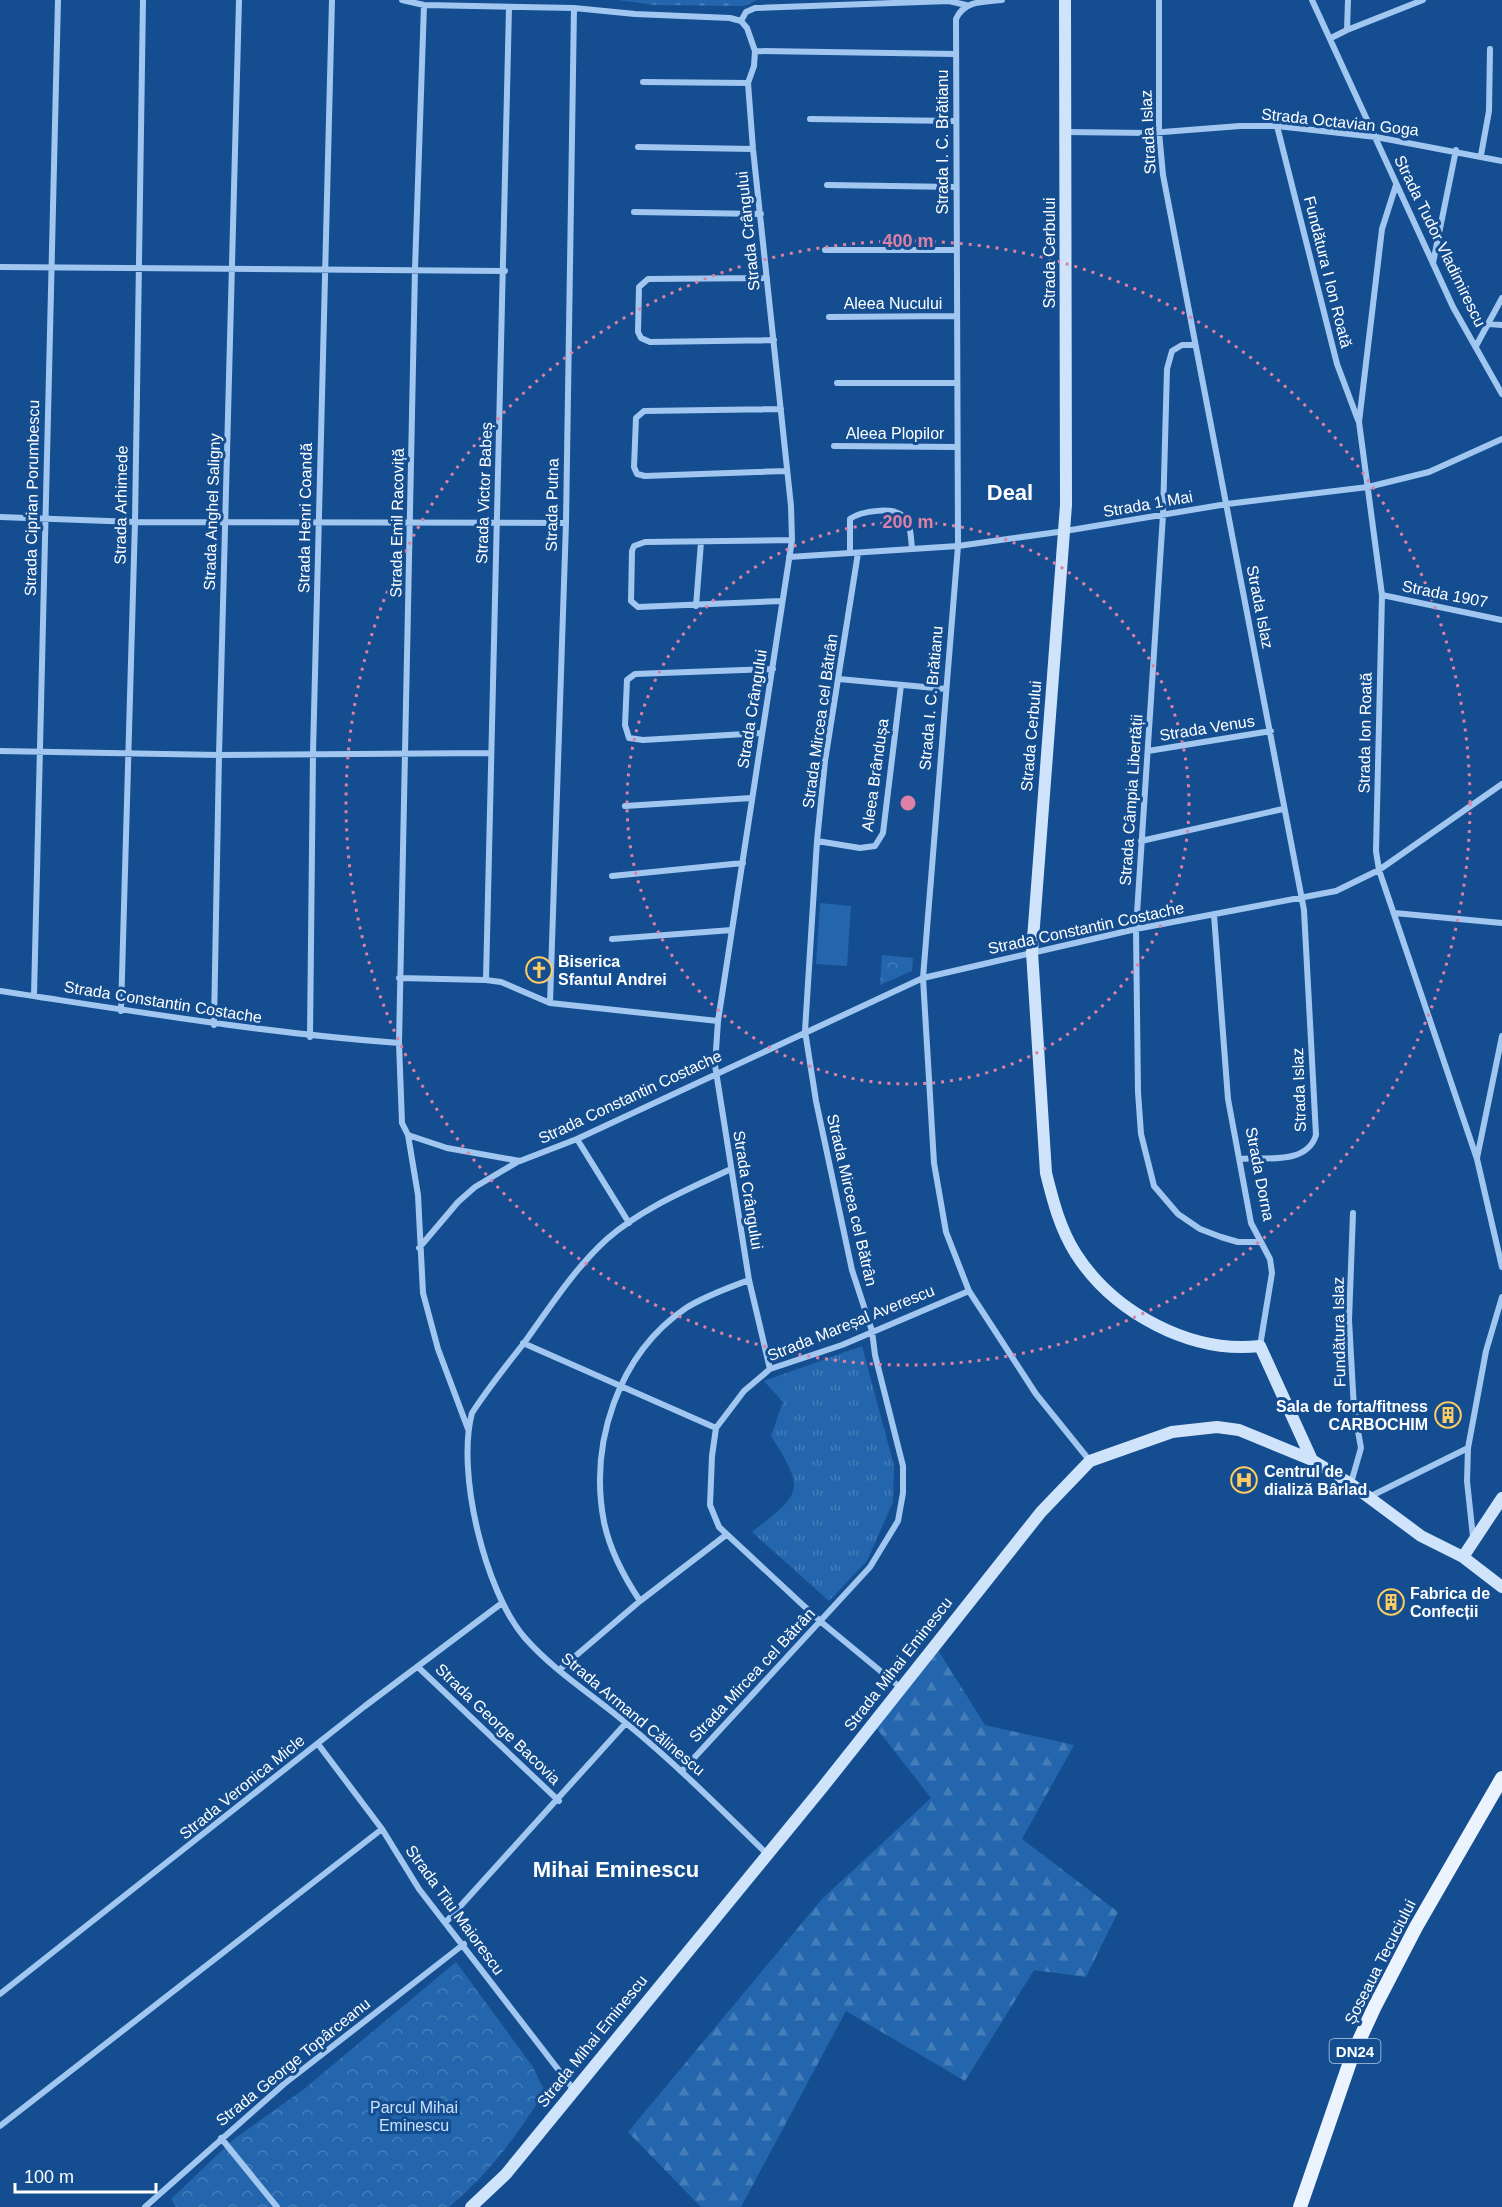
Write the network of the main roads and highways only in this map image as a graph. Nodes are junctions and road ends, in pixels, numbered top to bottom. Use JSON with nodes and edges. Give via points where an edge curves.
{"nodes":[{"id":1,"x":1502,"y":1778,"type":"edge"},
{"id":2,"x":1300,"y":2207,"type":"edge"}],
"edges":[{"from":1,"to":2,"type":"main road","name":"Șoseaua Tecuciului","number":"DN24","via":[[1416,1926],[1374,2008]]}]}
